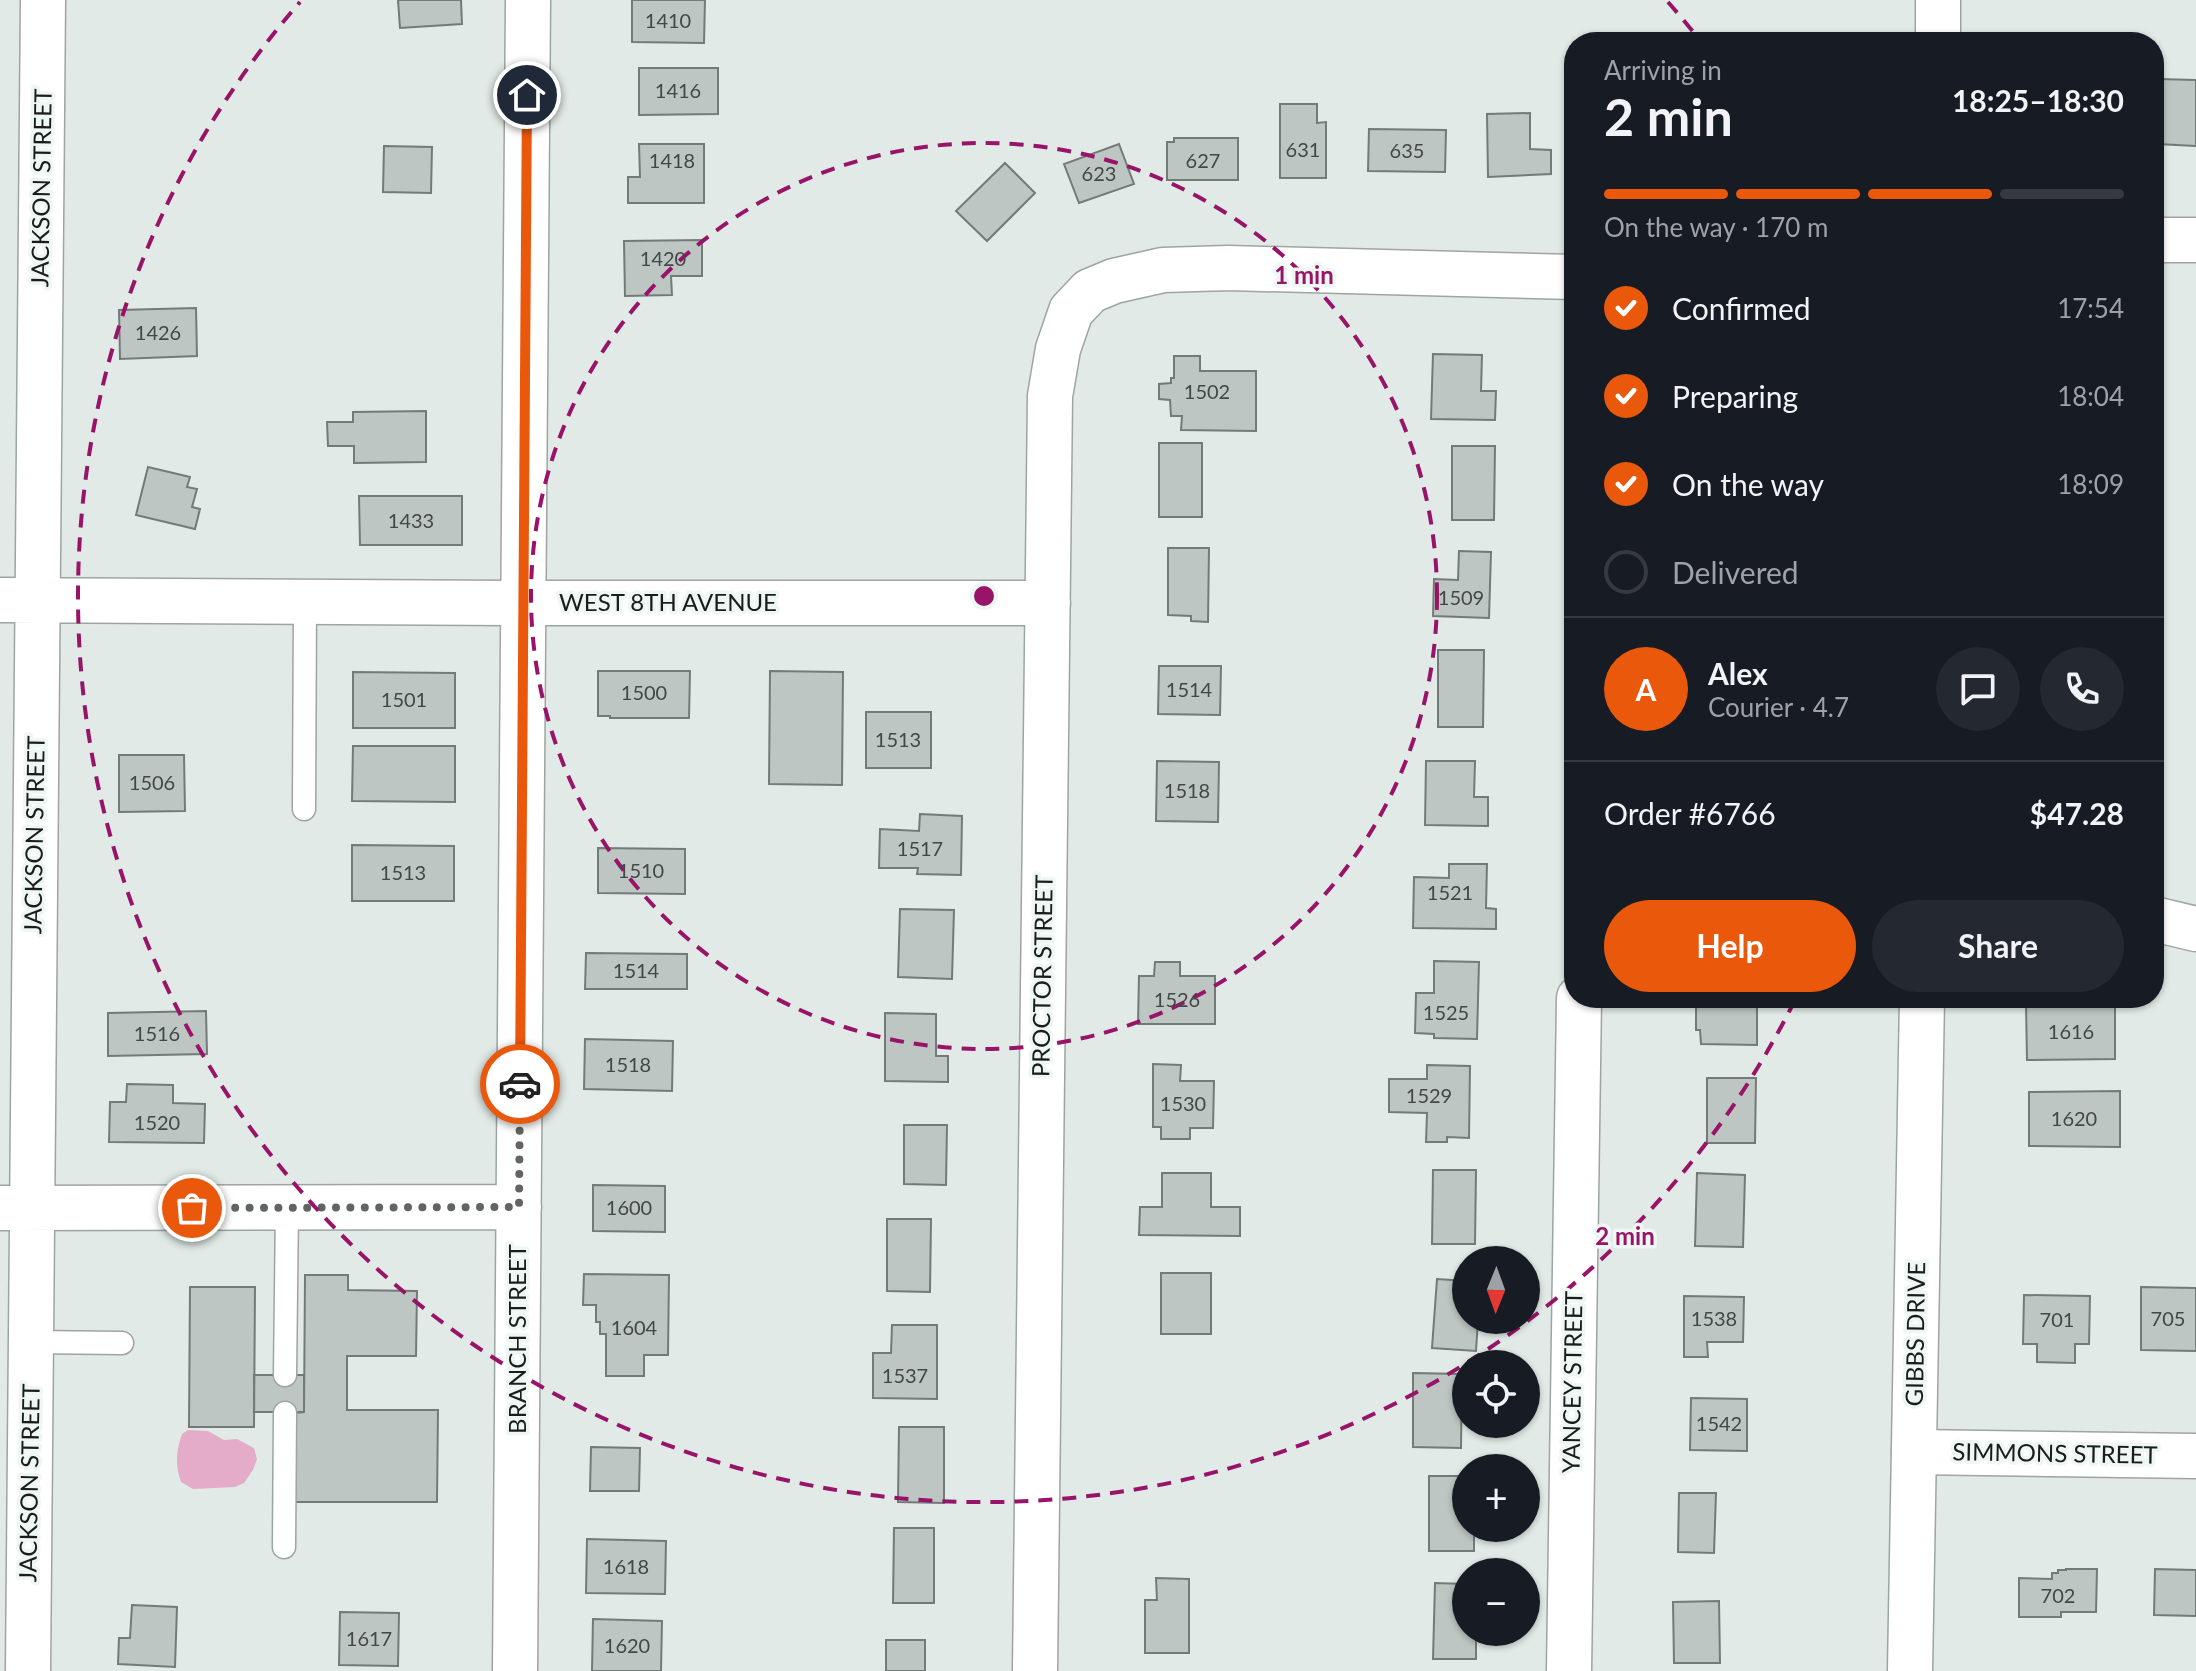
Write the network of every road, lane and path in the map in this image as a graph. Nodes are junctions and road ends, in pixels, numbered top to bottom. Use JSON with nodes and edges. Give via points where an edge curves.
{"nodes":[{"id":1,"x":43,"y":0,"type":"edge"},
{"id":2,"x":528,"y":0,"type":"edge"},
{"id":3,"x":1938,"y":0,"type":"edge"},
{"id":4,"x":1938,"y":32,"type":"edge"},
{"id":5,"x":2164,"y":240,"type":"edge"},
{"id":6,"x":2196,"y":240,"type":"edge"},
{"id":7,"x":1564,"y":277,"type":"edge"},
{"id":8,"x":19,"y":600,"type":"edge"},
{"id":9,"x":305,"y":602,"type":"junction"},
{"id":10,"x":523,"y":603,"type":"junction"},
{"id":11,"x":1048,"y":603,"type":"junction"},
{"id":12,"x":304,"y":809,"type":"dead end"},
{"id":13,"x":2164,"y":921,"type":"edge"},
{"id":14,"x":2196,"y":929,"type":"edge"},
{"id":15,"x":1579,"y":1008,"type":"edge"},
{"id":16,"x":1922,"y":1008,"type":"edge"},
{"id":17,"x":287,"y":1207,"type":"junction"},
{"id":18,"x":519,"y":1207,"type":"junction"},
{"id":19,"x":16,"y":1208,"type":"edge"},
{"id":20,"x":31,"y":1342,"type":"junction"},
{"id":21,"x":122,"y":1343,"type":"dead end"},
{"id":22,"x":285,"y":1375,"type":"dead end"},
{"id":23,"x":285,"y":1413,"type":"dead end"},
{"id":24,"x":1914,"y":1452,"type":"junction"},
{"id":25,"x":2196,"y":1456,"type":"edge"},
{"id":26,"x":284,"y":1547,"type":"dead end"},
{"id":27,"x":28,"y":1671,"type":"edge"},
{"id":28,"x":515,"y":1671,"type":"edge"},
{"id":29,"x":1035,"y":1671,"type":"edge"},
{"id":30,"x":1569,"y":1671,"type":"edge"},
{"id":31,"x":1910,"y":1671,"type":"edge"}],
"edges":[{"from":1,"to":8,"type":"street","name":"JACKSON STREET"},
{"from":2,"to":10,"type":"street","name":"BRANCH STREET"},
{"from":3,"to":4,"type":"street"},
{"from":5,"to":6,"type":"street"},
{"from":7,"to":11,"type":"street","name":"PROCTOR STREET","via":[[1176,269],[1090,291],[1071,311],[1050,396]]},
{"from":8,"to":9,"type":"street","name":"WEST 8TH AVENUE"},
{"from":8,"to":19,"type":"street","name":"JACKSON STREET"},
{"from":9,"to":10,"type":"street","name":"WEST 8TH AVENUE"},
{"from":9,"to":12,"type":"lane"},
{"from":10,"to":11,"type":"street","name":"WEST 8TH AVENUE"},
{"from":10,"to":18,"type":"street","name":"BRANCH STREET"},
{"from":11,"to":29,"type":"street","name":"PROCTOR STREET"},
{"from":13,"to":14,"type":"street"},
{"from":15,"to":30,"type":"street","name":"YANCEY STREET"},
{"from":16,"to":24,"type":"street","name":"GIBBS DRIVE"},
{"from":17,"to":18,"type":"street"},
{"from":17,"to":19,"type":"street"},
{"from":17,"to":22,"type":"lane"},
{"from":18,"to":28,"type":"street","name":"BRANCH STREET"},
{"from":19,"to":20,"type":"street","name":"JACKSON STREET"},
{"from":20,"to":21,"type":"lane"},
{"from":20,"to":27,"type":"street","name":"JACKSON STREET"},
{"from":23,"to":26,"type":"lane"},
{"from":24,"to":25,"type":"street","name":"SIMMONS STREET"},
{"from":24,"to":31,"type":"street","name":"GIBBS DRIVE"}]}
